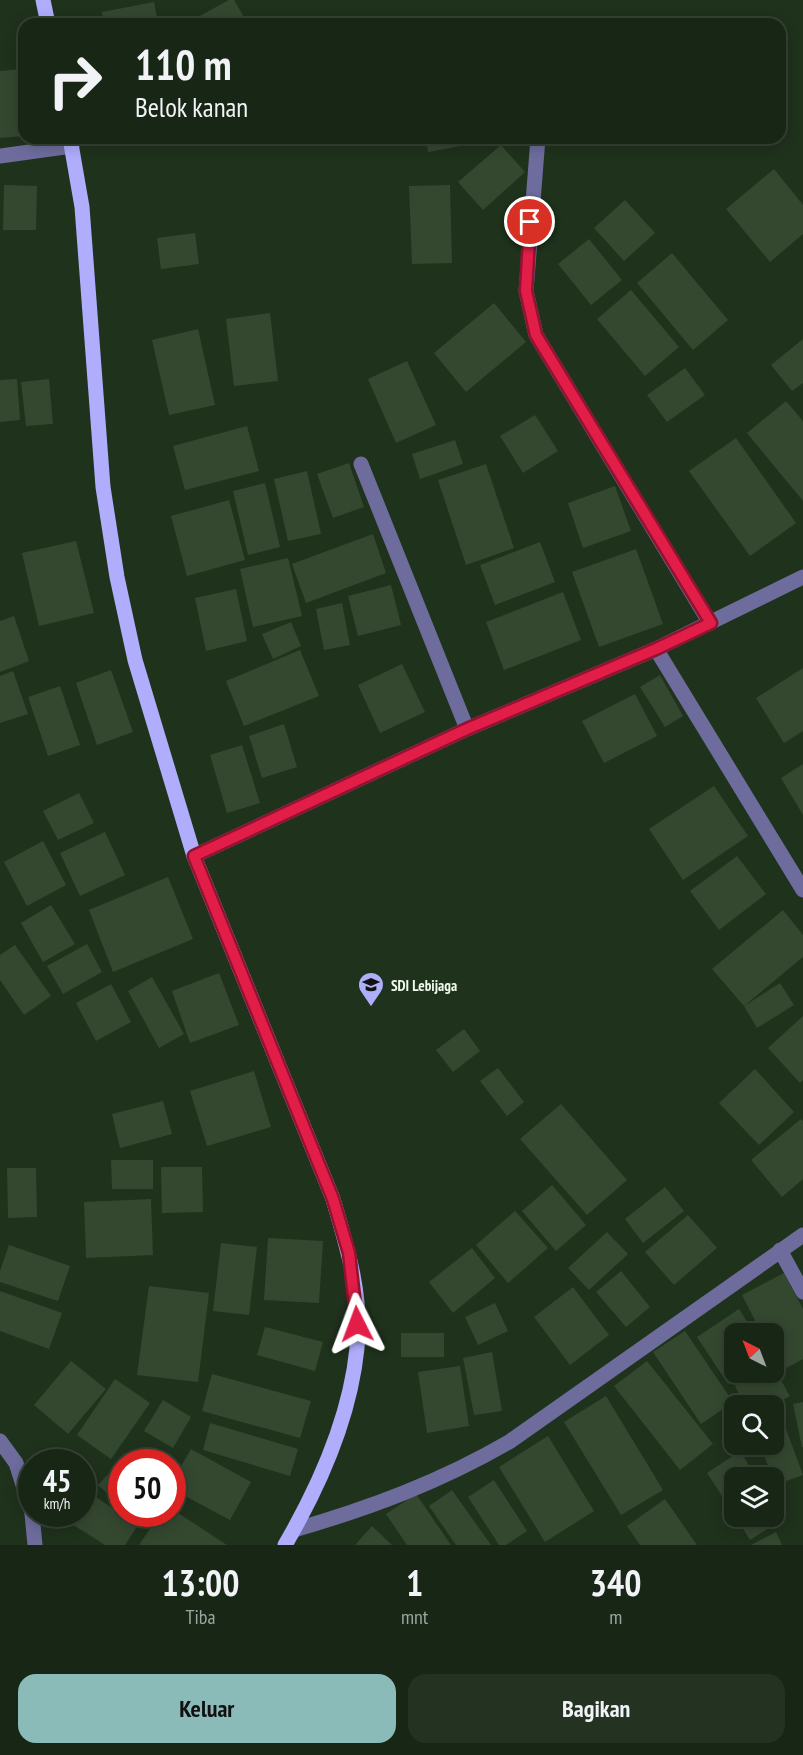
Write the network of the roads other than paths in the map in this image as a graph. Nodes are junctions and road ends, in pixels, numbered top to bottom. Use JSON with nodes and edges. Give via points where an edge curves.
{"nodes":[{"id":1,"x":43,"y":0,"type":"edge"},
{"id":2,"x":47,"y":18,"type":"edge"},
{"id":3,"x":61,"y":144,"type":"edge"},
{"id":4,"x":71,"y":144,"type":"edge"},
{"id":5,"x":538,"y":144,"type":"edge"},
{"id":6,"x":0,"y":156,"type":"edge"},
{"id":7,"x":361,"y":464,"type":"dead end"},
{"id":8,"x":803,"y":578,"type":"edge"},
{"id":9,"x":711,"y":623,"type":"junction"},
{"id":10,"x":656,"y":649,"type":"junction"},
{"id":11,"x":467,"y":729,"type":"junction"},
{"id":12,"x":194,"y":856,"type":"junction"},
{"id":13,"x":803,"y":890,"type":"edge"},
{"id":14,"x":803,"y":1235,"type":"edge"},
{"id":15,"x":780,"y":1250,"type":"junction"},
{"id":16,"x":803,"y":1292,"type":"edge"},
{"id":17,"x":0,"y":1441,"type":"edge"},
{"id":18,"x":18,"y":1469,"type":"edge"},
{"id":19,"x":33,"y":1527,"type":"edge"},
{"id":20,"x":294,"y":1530,"type":"junction"},
{"id":21,"x":35,"y":1545,"type":"edge"},
{"id":22,"x":285,"y":1545,"type":"edge"}],
"edges":[{"from":1,"to":2,"type":"main road"},
{"from":3,"to":6,"type":"street"},
{"from":4,"to":12,"type":"main road","via":[[82,207],[103,487],[117,577],[138,670]]},
{"from":5,"to":9,"type":"street","via":[[526,291],[536,335]]},
{"from":7,"to":11,"type":"street"},
{"from":8,"to":9,"type":"street"},
{"from":9,"to":10,"type":"street"},
{"from":10,"to":11,"type":"street"},
{"from":10,"to":13,"type":"street"},
{"from":11,"to":12,"type":"street"},
{"from":12,"to":20,"type":"main road","via":[[333,1199],[349,1253],[357,1347],[335,1440],[314,1495]]},
{"from":14,"to":15,"type":"street"},
{"from":15,"to":16,"type":"street"},
{"from":15,"to":20,"type":"street","via":[[470,1465],[398,1497]]},
{"from":17,"to":18,"type":"street"},
{"from":19,"to":21,"type":"street"},
{"from":20,"to":22,"type":"main road"}]}
